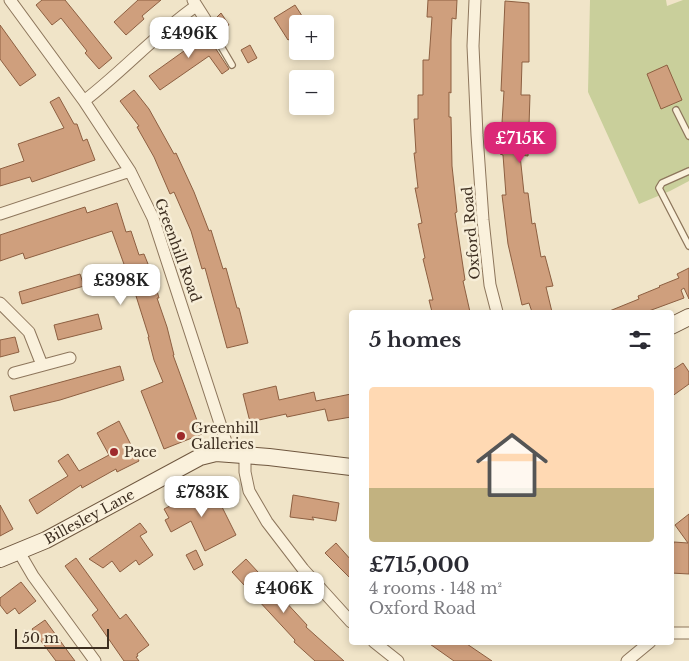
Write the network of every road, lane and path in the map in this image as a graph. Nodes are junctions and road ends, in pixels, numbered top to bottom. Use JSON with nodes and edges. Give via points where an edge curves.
{"nodes":[{"id":1,"x":10,"y":0,"type":"edge"},
{"id":2,"x":475,"y":0,"type":"edge"},
{"id":3,"x":195,"y":3,"type":"edge"},
{"id":4,"x":205,"y":19,"type":"joint"},
{"id":5,"x":232,"y":65,"type":"dead end"},
{"id":6,"x":84,"y":101,"type":"junction"},
{"id":7,"x":676,"y":110,"type":"dead end"},
{"id":8,"x":689,"y":136,"type":"edge"},
{"id":9,"x":130,"y":171,"type":"junction"},
{"id":10,"x":689,"y":171,"type":"edge"},
{"id":11,"x":0,"y":214,"type":"edge"},
{"id":12,"x":689,"y":246,"type":"edge"},
{"id":13,"x":0,"y":302,"type":"edge"},
{"id":14,"x":496,"y":310,"type":"edge"},
{"id":15,"x":689,"y":317,"type":"edge"},
{"id":16,"x":674,"y":324,"type":"edge"},
{"id":17,"x":70,"y":358,"type":"dead end"},
{"id":18,"x":42,"y":365,"type":"junction"},
{"id":19,"x":14,"y":373,"type":"dead end"},
{"id":20,"x":238,"y":454,"type":"junction"},
{"id":21,"x":349,"y":467,"type":"edge"},
{"id":22,"x":18,"y":552,"type":"junction"},
{"id":23,"x":0,"y":559,"type":"edge"},
{"id":24,"x":349,"y":620,"type":"edge"},
{"id":25,"x":674,"y":632,"type":"edge"},
{"id":26,"x":689,"y":633,"type":"edge"},
{"id":27,"x":378,"y":645,"type":"edge"},
{"id":28,"x":643,"y":645,"type":"edge"},
{"id":29,"x":95,"y":661,"type":"edge"},
{"id":30,"x":398,"y":661,"type":"edge"},
{"id":31,"x":626,"y":661,"type":"edge"}],
"edges":[{"from":1,"to":6,"type":"street","name":"Greenhill Road"},
{"from":2,"to":14,"type":"street","name":"Oxford Road","via":[[473,46],[477,135],[483,220]]},
{"from":3,"to":4,"type":"street"},
{"from":3,"to":6,"type":"street"},
{"from":4,"to":5,"type":"lane"},
{"from":6,"to":9,"type":"street","name":"Greenhill Road"},
{"from":7,"to":8,"type":"lane"},
{"from":9,"to":11,"type":"street"},
{"from":9,"to":20,"type":"street","name":"Greenhill Road","via":[[154,218]]},
{"from":10,"to":12,"type":"lane","via":[[662,183],[659,188]]},
{"from":13,"to":18,"type":"street","via":[[29,332]]},
{"from":15,"to":16,"type":"street"},
{"from":17,"to":18,"type":"street"},
{"from":18,"to":19,"type":"street"},
{"from":20,"to":21,"type":"street","name":"Billesley Lane"},
{"from":20,"to":22,"type":"street","name":"Billesley Lane","via":[[216,453],[200,457],[74,526]]},
{"from":20,"to":24,"type":"street","name":"Greenhill Road","via":[[249,491],[267,522],[303,569]]},
{"from":22,"to":23,"type":"street","name":"Billesley Lane"},
{"from":22,"to":29,"type":"street"},
{"from":25,"to":26,"type":"street"},
{"from":27,"to":30,"type":"street"},
{"from":28,"to":31,"type":"street"}]}
